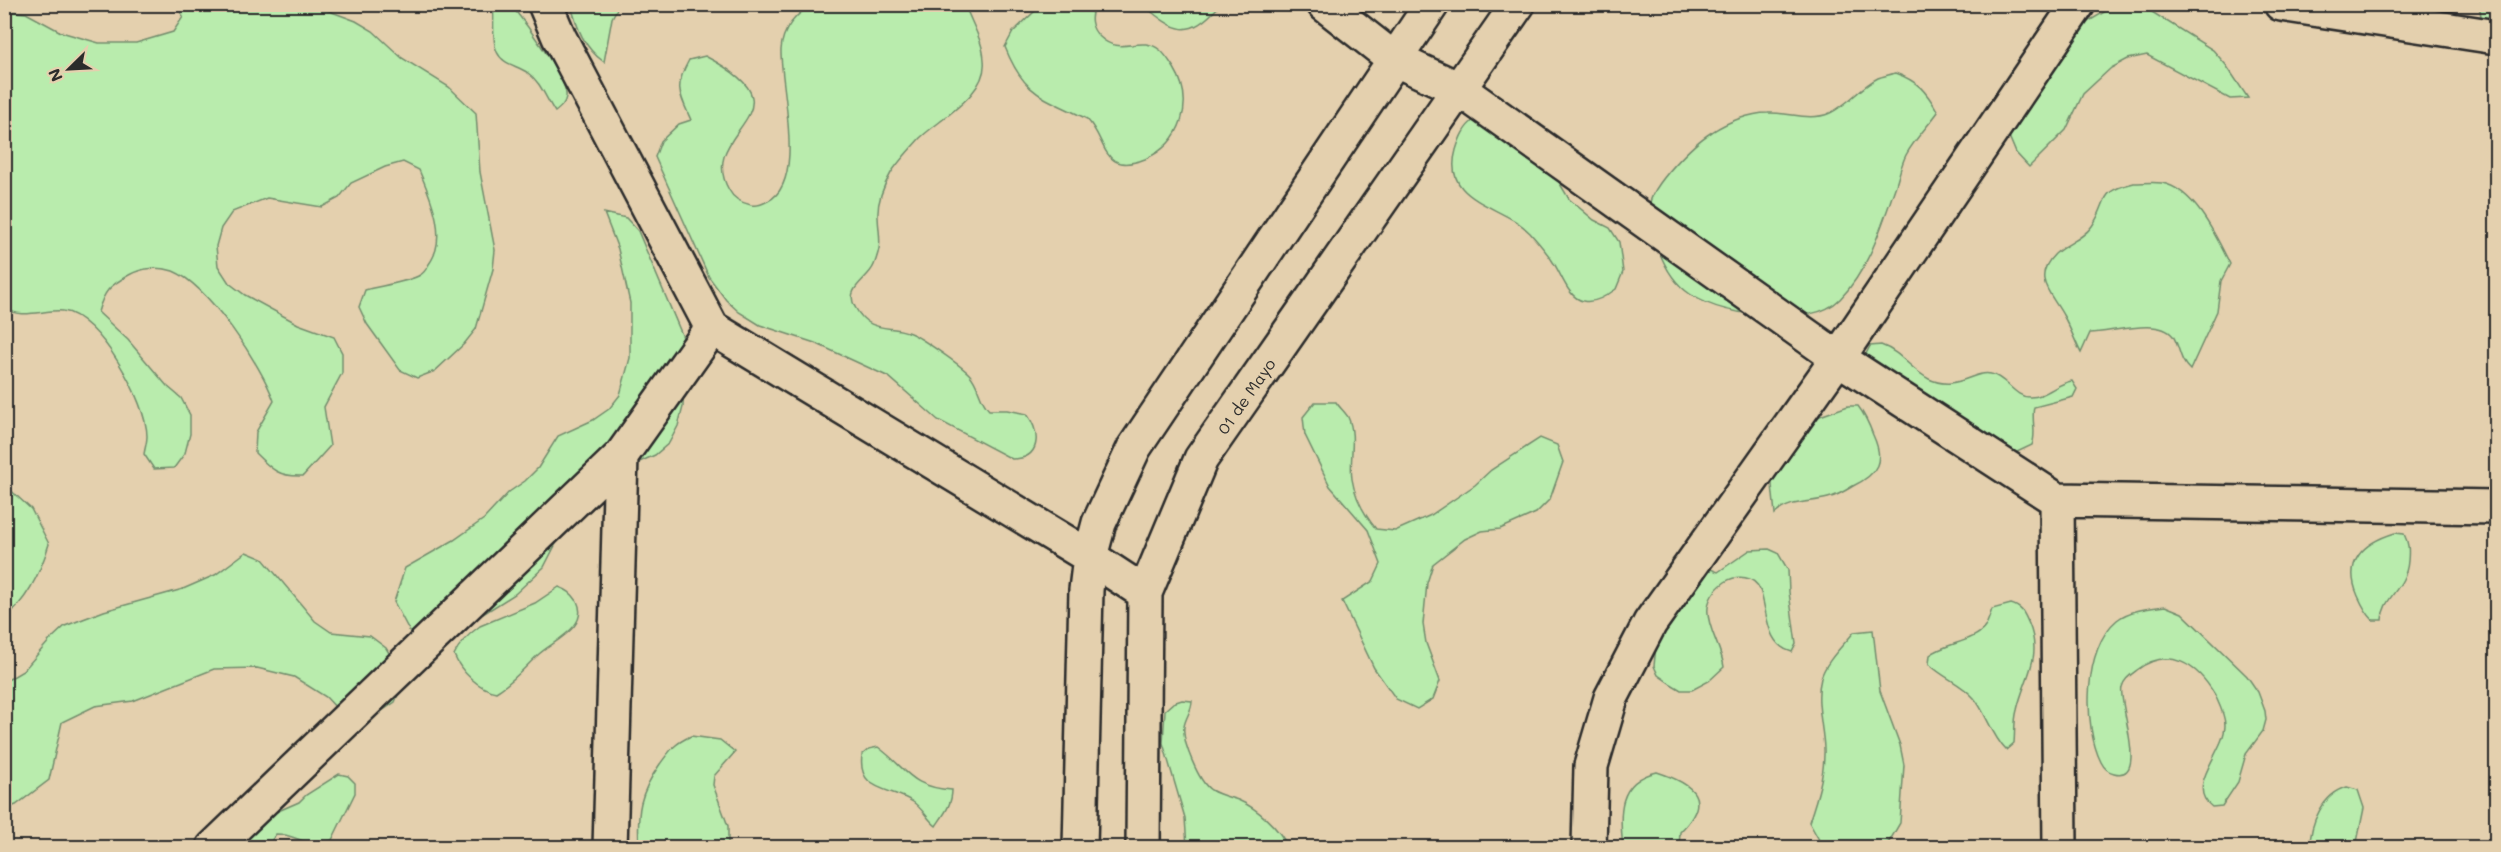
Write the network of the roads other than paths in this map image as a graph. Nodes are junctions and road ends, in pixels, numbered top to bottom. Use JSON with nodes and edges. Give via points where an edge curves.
{"nodes":[{"id":1,"x":545,"y":4,"type":"edge"},
{"id":2,"x":1324,"y":4,"type":"edge"},
{"id":3,"x":1432,"y":4,"type":"edge"},
{"id":4,"x":1518,"y":4,"type":"edge"},
{"id":5,"x":2078,"y":4,"type":"edge"},
{"id":6,"x":2281,"y":4,"type":"edge"},
{"id":7,"x":2496,"y":37,"type":"edge"},
{"id":8,"x":1394,"y":59,"type":"junction"},
{"id":9,"x":1459,"y":89,"type":"junction"},
{"id":10,"x":712,"y":328,"type":"junction"},
{"id":11,"x":1838,"y":358,"type":"junction"},
{"id":12,"x":621,"y":456,"type":"junction"},
{"id":13,"x":2057,"y":500,"type":"junction"},
{"id":14,"x":2496,"y":507,"type":"edge"},
{"id":15,"x":1089,"y":557,"type":"junction"},
{"id":16,"x":1145,"y":593,"type":"junction"},
{"id":17,"x":213,"y":848,"type":"edge"},
{"id":18,"x":610,"y":848,"type":"edge"},
{"id":19,"x":1080,"y":848,"type":"edge"},
{"id":20,"x":1143,"y":848,"type":"edge"},
{"id":21,"x":1589,"y":848,"type":"edge"},
{"id":22,"x":2060,"y":848,"type":"edge"}],
"edges":[{"from":1,"to":10,"type":"street"},
{"from":2,"to":8,"type":"street"},
{"from":3,"to":8,"type":"street"},
{"from":4,"to":9,"type":"street","name":"01 de Mayo"},
{"from":5,"to":11,"type":"street"},
{"from":6,"to":7,"type":"street"},
{"from":8,"to":9,"type":"street"},
{"from":8,"to":15,"type":"street","via":[[1134,448],[1099,523]]},
{"from":9,"to":11,"type":"street"},
{"from":9,"to":16,"type":"street","name":"01 de Mayo","via":[[1201,459]]},
{"from":10,"to":12,"type":"street"},
{"from":10,"to":15,"type":"street"},
{"from":11,"to":13,"type":"street"},
{"from":11,"to":21,"type":"street","via":[[1650,623],[1611,698],[1591,766]]},
{"from":12,"to":17,"type":"street"},
{"from":12,"to":18,"type":"street"},
{"from":13,"to":14,"type":"street"},
{"from":13,"to":22,"type":"street"},
{"from":15,"to":16,"type":"street"},
{"from":15,"to":19,"type":"street"},
{"from":16,"to":20,"type":"street","name":"01 de Mayo"}]}
